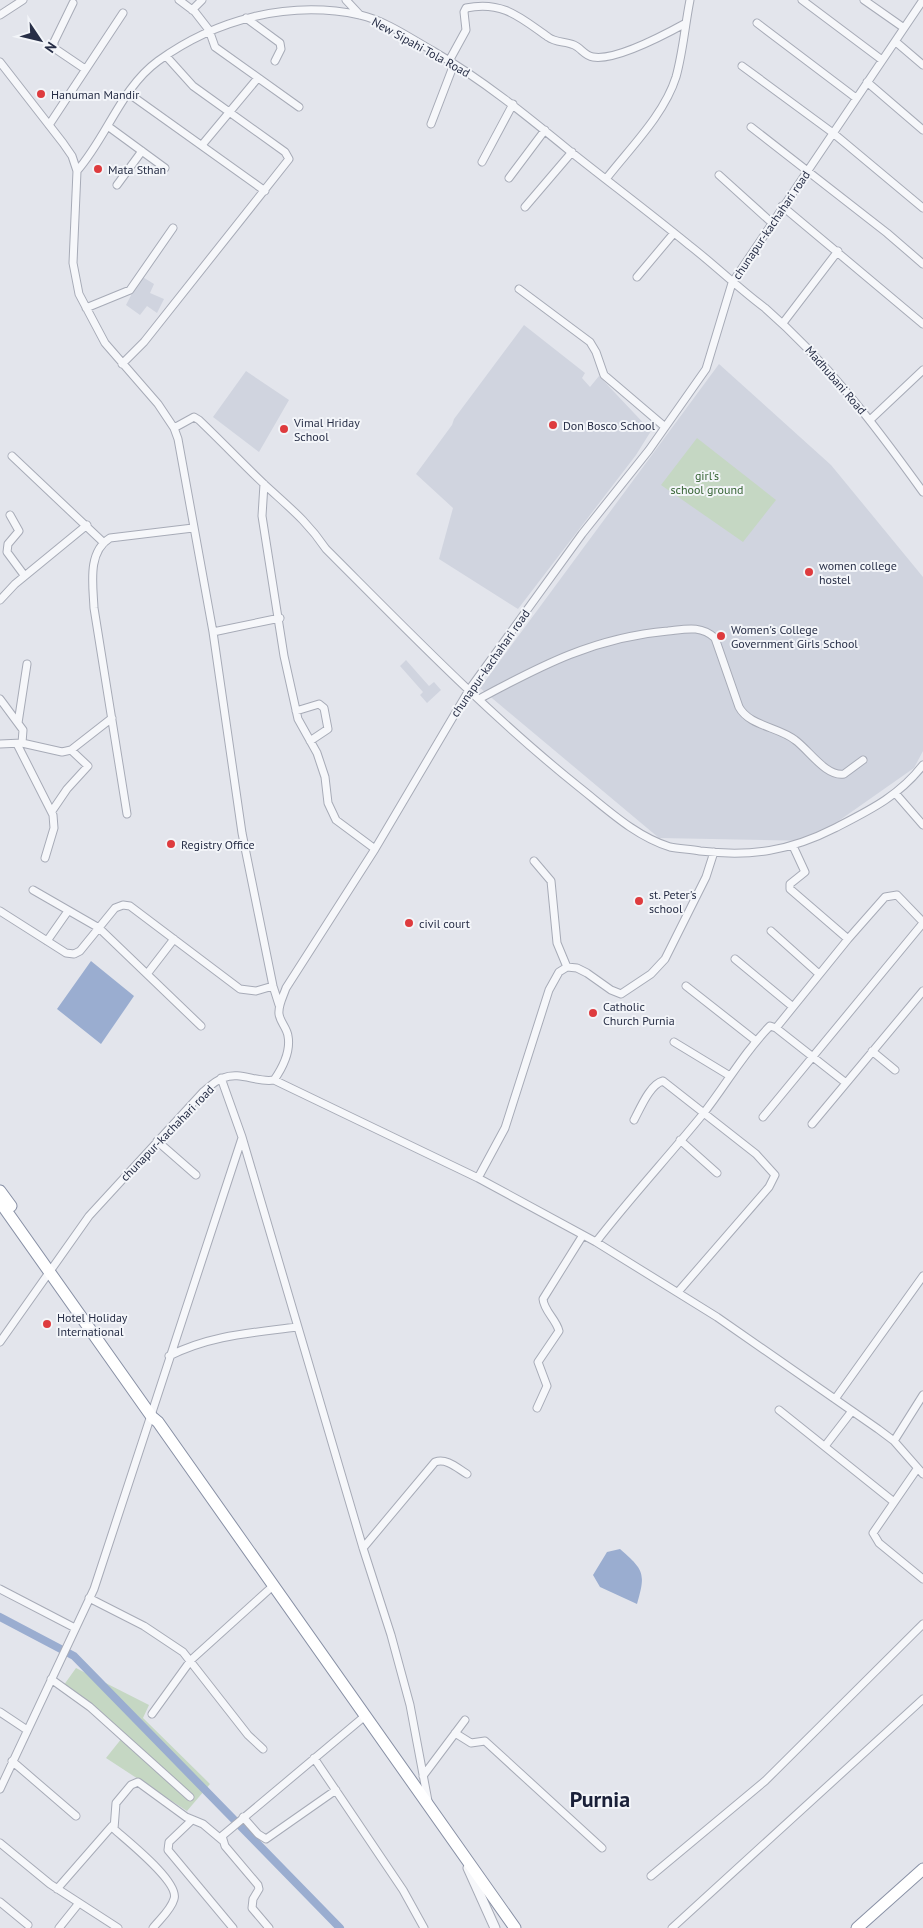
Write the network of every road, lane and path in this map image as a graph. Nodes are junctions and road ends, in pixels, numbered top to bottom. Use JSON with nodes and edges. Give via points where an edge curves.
{"nodes":[{"id":1,"x":22,"y":0,"type":"edge"},
{"id":2,"x":179,"y":0,"type":"edge"},
{"id":3,"x":202,"y":0,"type":"edge"},
{"id":4,"x":346,"y":0,"type":"edge"},
{"id":5,"x":690,"y":0,"type":"edge"},
{"id":6,"x":802,"y":0,"type":"edge"},
{"id":7,"x":864,"y":0,"type":"edge"},
{"id":8,"x":923,"y":0,"type":"edge"},
{"id":9,"x":72,"y":3,"type":"dead end"},
{"id":10,"x":192,"y":10,"type":"junction"},
{"id":11,"x":123,"y":13,"type":"dead end"},
{"id":12,"x":0,"y":15,"type":"edge"},
{"id":13,"x":360,"y":15,"type":"junction"},
{"id":14,"x":246,"y":18,"type":"junction"},
{"id":15,"x":686,"y":23,"type":"junction"},
{"id":16,"x":757,"y":23,"type":"dead end"},
{"id":17,"x":904,"y":28,"type":"junction"},
{"id":18,"x":209,"y":30,"type":"junction"},
{"id":19,"x":896,"y":42,"type":"junction"},
{"id":20,"x":166,"y":56,"type":"junction"},
{"id":21,"x":882,"y":60,"type":"junction"},
{"id":22,"x":275,"y":61,"type":"dead end"},
{"id":23,"x":0,"y":62,"type":"edge"},
{"id":24,"x":452,"y":62,"type":"junction"},
{"id":25,"x":923,"y":65,"type":"edge"},
{"id":26,"x":742,"y":66,"type":"dead end"},
{"id":27,"x":85,"y":69,"type":"junction"},
{"id":28,"x":257,"y":79,"type":"junction"},
{"id":29,"x":867,"y":82,"type":"junction"},
{"id":30,"x":128,"y":93,"type":"junction"},
{"id":31,"x":856,"y":98,"type":"junction"},
{"id":32,"x":513,"y":104,"type":"junction"},
{"id":33,"x":299,"y":107,"type":"dead end"},
{"id":34,"x":230,"y":111,"type":"junction"},
{"id":35,"x":432,"y":124,"type":"dead end"},
{"id":36,"x":49,"y":125,"type":"junction"},
{"id":37,"x":109,"y":127,"type":"junction"},
{"id":38,"x":751,"y":127,"type":"dead end"},
{"id":39,"x":545,"y":130,"type":"junction"},
{"id":40,"x":923,"y":130,"type":"edge"},
{"id":41,"x":833,"y":133,"type":"junction"},
{"id":42,"x":202,"y":145,"type":"junction"},
{"id":43,"x":142,"y":151,"type":"junction"},
{"id":44,"x":572,"y":152,"type":"junction"},
{"id":45,"x":482,"y":162,"type":"dead end"},
{"id":46,"x":165,"y":168,"type":"dead end"},
{"id":47,"x":78,"y":171,"type":"junction"},
{"id":48,"x":808,"y":171,"type":"junction"},
{"id":49,"x":719,"y":175,"type":"dead end"},
{"id":50,"x":510,"y":178,"type":"dead end"},
{"id":51,"x":606,"y":179,"type":"junction"},
{"id":52,"x":117,"y":185,"type":"dead end"},
{"id":53,"x":265,"y":190,"type":"junction"},
{"id":54,"x":782,"y":206,"type":"junction"},
{"id":55,"x":526,"y":207,"type":"dead end"},
{"id":56,"x":923,"y":208,"type":"edge"},
{"id":57,"x":771,"y":222,"type":"junction"},
{"id":58,"x":173,"y":228,"type":"dead end"},
{"id":59,"x":674,"y":233,"type":"junction"},
{"id":60,"x":838,"y":251,"type":"junction"},
{"id":61,"x":923,"y":264,"type":"edge"},
{"id":62,"x":637,"y":277,"type":"dead end"},
{"id":63,"x":732,"y":283,"type":"junction"},
{"id":64,"x":520,"y":289,"type":"dead end"},
{"id":65,"x":86,"y":308,"type":"junction"},
{"id":66,"x":783,"y":323,"type":"junction"},
{"id":67,"x":923,"y":324,"type":"edge"},
{"id":68,"x":122,"y":364,"type":"junction"},
{"id":69,"x":923,"y":370,"type":"edge"},
{"id":70,"x":870,"y":420,"type":"junction"},
{"id":71,"x":666,"y":427,"type":"junction"},
{"id":72,"x":174,"y":428,"type":"junction"},
{"id":73,"x":12,"y":456,"type":"dead end"},
{"id":74,"x":264,"y":484,"type":"junction"},
{"id":75,"x":923,"y":492,"type":"edge"},
{"id":76,"x":10,"y":515,"type":"dead end"},
{"id":77,"x":87,"y":525,"type":"junction"},
{"id":78,"x":193,"y":528,"type":"junction"},
{"id":79,"x":104,"y":542,"type":"junction"},
{"id":80,"x":24,"y":575,"type":"junction"},
{"id":81,"x":0,"y":600,"type":"edge"},
{"id":82,"x":280,"y":618,"type":"junction"},
{"id":83,"x":213,"y":632,"type":"junction"},
{"id":84,"x":27,"y":664,"type":"dead end"},
{"id":85,"x":469,"y":690,"type":"junction"},
{"id":86,"x":0,"y":699,"type":"edge"},
{"id":87,"x":479,"y":699,"type":"junction"},
{"id":88,"x":296,"y":711,"type":"junction"},
{"id":89,"x":112,"y":718,"type":"junction"},
{"id":90,"x":18,"y":724,"type":"junction"},
{"id":91,"x":310,"y":740,"type":"junction"},
{"id":92,"x":19,"y":743,"type":"junction"},
{"id":93,"x":0,"y":744,"type":"edge"},
{"id":94,"x":71,"y":750,"type":"junction"},
{"id":95,"x":863,"y":760,"type":"dead end"},
{"id":96,"x":923,"y":764,"type":"edge"},
{"id":97,"x":896,"y":794,"type":"junction"},
{"id":98,"x":52,"y":811,"type":"junction"},
{"id":99,"x":127,"y":814,"type":"dead end"},
{"id":100,"x":923,"y":825,"type":"edge"},
{"id":101,"x":793,"y":846,"type":"junction"},
{"id":102,"x":375,"y":849,"type":"junction"},
{"id":103,"x":714,"y":852,"type":"junction"},
{"id":104,"x":45,"y":858,"type":"dead end"},
{"id":105,"x":534,"y":861,"type":"dead end"},
{"id":106,"x":32,"y":890,"type":"dead end"},
{"id":107,"x":0,"y":911,"type":"edge"},
{"id":108,"x":68,"y":911,"type":"junction"},
{"id":109,"x":923,"y":922,"type":"edge"},
{"id":110,"x":99,"y":928,"type":"junction"},
{"id":111,"x":771,"y":931,"type":"dead end"},
{"id":112,"x":174,"y":939,"type":"junction"},
{"id":113,"x":848,"y":939,"type":"junction"},
{"id":114,"x":47,"y":941,"type":"junction"},
{"id":115,"x":736,"y":959,"type":"dead end"},
{"id":116,"x":567,"y":967,"type":"junction"},
{"id":117,"x":146,"y":974,"type":"junction"},
{"id":118,"x":819,"y":974,"type":"junction"},
{"id":119,"x":273,"y":986,"type":"junction"},
{"id":120,"x":686,"y":986,"type":"dead end"},
{"id":121,"x":923,"y":991,"type":"edge"},
{"id":122,"x":279,"y":1005,"type":"junction"},
{"id":123,"x":793,"y":1006,"type":"junction"},
{"id":124,"x":201,"y":1026,"type":"dead end"},
{"id":125,"x":776,"y":1028,"type":"junction"},
{"id":126,"x":674,"y":1042,"type":"dead end"},
{"id":127,"x":756,"y":1042,"type":"junction"},
{"id":128,"x":872,"y":1052,"type":"junction"},
{"id":129,"x":811,"y":1056,"type":"junction"},
{"id":130,"x":895,"y":1070,"type":"dead end"},
{"id":131,"x":730,"y":1076,"type":"junction"},
{"id":132,"x":221,"y":1078,"type":"junction"},
{"id":133,"x":274,"y":1080,"type":"junction"},
{"id":134,"x":846,"y":1083,"type":"junction"},
{"id":135,"x":703,"y":1114,"type":"junction"},
{"id":136,"x":763,"y":1118,"type":"dead end"},
{"id":137,"x":634,"y":1120,"type":"dead end"},
{"id":138,"x":812,"y":1124,"type":"dead end"},
{"id":139,"x":242,"y":1137,"type":"junction"},
{"id":140,"x":680,"y":1140,"type":"junction"},
{"id":141,"x":157,"y":1142,"type":"junction"},
{"id":142,"x":717,"y":1173,"type":"dead end"},
{"id":143,"x":196,"y":1175,"type":"dead end"},
{"id":144,"x":478,"y":1178,"type":"junction"},
{"id":145,"x":0,"y":1191,"type":"edge"},
{"id":146,"x":0,"y":1202,"type":"edge"},
{"id":147,"x":583,"y":1235,"type":"junction"},
{"id":148,"x":596,"y":1242,"type":"junction"},
{"id":149,"x":52,"y":1268,"type":"junction"},
{"id":150,"x":923,"y":1276,"type":"edge"},
{"id":151,"x":678,"y":1292,"type":"junction"},
{"id":152,"x":297,"y":1326,"type":"junction"},
{"id":153,"x":0,"y":1342,"type":"edge"},
{"id":154,"x":169,"y":1356,"type":"junction"},
{"id":155,"x":923,"y":1395,"type":"edge"},
{"id":156,"x":835,"y":1399,"type":"junction"},
{"id":157,"x":537,"y":1408,"type":"dead end"},
{"id":158,"x":779,"y":1410,"type":"dead end"},
{"id":159,"x":852,"y":1411,"type":"junction"},
{"id":160,"x":155,"y":1416,"type":"junction"},
{"id":161,"x":894,"y":1441,"type":"junction"},
{"id":162,"x":825,"y":1446,"type":"junction"},
{"id":163,"x":920,"y":1472,"type":"edge"},
{"id":164,"x":467,"y":1474,"type":"dead end"},
{"id":165,"x":894,"y":1502,"type":"junction"},
{"id":166,"x":363,"y":1548,"type":"junction"},
{"id":167,"x":923,"y":1579,"type":"edge"},
{"id":168,"x":274,"y":1585,"type":"junction"},
{"id":169,"x":0,"y":1589,"type":"edge"},
{"id":170,"x":89,"y":1598,"type":"junction"},
{"id":171,"x":923,"y":1624,"type":"edge"},
{"id":172,"x":75,"y":1628,"type":"junction"},
{"id":173,"x":192,"y":1660,"type":"junction"},
{"id":174,"x":51,"y":1679,"type":"junction"},
{"id":175,"x":923,"y":1699,"type":"edge"},
{"id":176,"x":0,"y":1712,"type":"edge"},
{"id":177,"x":152,"y":1714,"type":"dead end"},
{"id":178,"x":365,"y":1716,"type":"junction"},
{"id":179,"x":464,"y":1720,"type":"dead end"},
{"id":180,"x":27,"y":1730,"type":"junction"},
{"id":181,"x":455,"y":1733,"type":"junction"},
{"id":182,"x":263,"y":1749,"type":"dead end"},
{"id":183,"x":314,"y":1758,"type":"junction"},
{"id":184,"x":12,"y":1761,"type":"junction"},
{"id":185,"x":423,"y":1776,"type":"junction"},
{"id":186,"x":0,"y":1789,"type":"edge"},
{"id":187,"x":336,"y":1790,"type":"junction"},
{"id":188,"x":190,"y":1797,"type":"dead end"},
{"id":189,"x":429,"y":1804,"type":"junction"},
{"id":190,"x":76,"y":1816,"type":"dead end"},
{"id":191,"x":241,"y":1818,"type":"junction"},
{"id":192,"x":192,"y":1820,"type":"junction"},
{"id":193,"x":112,"y":1826,"type":"junction"},
{"id":194,"x":222,"y":1840,"type":"junction"},
{"id":195,"x":0,"y":1843,"type":"edge"},
{"id":196,"x":602,"y":1848,"type":"dead end"},
{"id":197,"x":462,"y":1854,"type":"junction"},
{"id":198,"x":923,"y":1869,"type":"edge"},
{"id":199,"x":652,"y":1876,"type":"dead end"},
{"id":200,"x":58,"y":1889,"type":"junction"},
{"id":201,"x":0,"y":1902,"type":"edge"},
{"id":202,"x":79,"y":1903,"type":"junction"},
{"id":203,"x":28,"y":1924,"type":"dead end"},
{"id":204,"x":59,"y":1928,"type":"edge"},
{"id":205,"x":118,"y":1928,"type":"edge"},
{"id":206,"x":154,"y":1928,"type":"edge"},
{"id":207,"x":233,"y":1928,"type":"edge"},
{"id":208,"x":268,"y":1928,"type":"edge"},
{"id":209,"x":424,"y":1928,"type":"edge"},
{"id":210,"x":495,"y":1928,"type":"edge"},
{"id":211,"x":515,"y":1928,"type":"edge"},
{"id":212,"x":672,"y":1928,"type":"edge"},
{"id":213,"x":857,"y":1928,"type":"edge"}],
"edges":[{"from":1,"to":12,"type":"street"},
{"from":2,"to":10,"type":"street"},
{"from":3,"to":10,"type":"street"},
{"from":4,"to":13,"type":"street"},
{"from":5,"to":15,"type":"street"},
{"from":6,"to":21,"type":"street"},
{"from":7,"to":17,"type":"street"},
{"from":8,"to":17,"type":"street","name":"chunapur-kachahari road"},
{"from":9,"to":27,"type":"street","via":[[54,48]]},
{"from":10,"to":18,"type":"street"},
{"from":11,"to":27,"type":"street"},
{"from":13,"to":14,"type":"street","name":"New Sipahi Tola Road","via":[[284,9]]},
{"from":13,"to":24,"type":"street","name":"New Sipahi Tola Road","via":[[397,31]]},
{"from":14,"to":18,"type":"street","name":"New Sipahi Tola Road"},
{"from":14,"to":22,"type":"street","via":[[280,43],[281,49]]},
{"from":15,"to":24,"type":"street","via":[[653,40],[611,55],[593,57],[574,45],[550,39],[514,8],[498,1],[484,1],[466,8],[466,30]]},
{"from":15,"to":51,"type":"street","via":[[676,76],[669,94]]},
{"from":16,"to":31,"type":"street"},
{"from":17,"to":19,"type":"street","name":"chunapur-kachahari road"},
{"from":18,"to":20,"type":"street","name":"New Sipahi Tola Road"},
{"from":18,"to":28,"type":"street","via":[[215,47]]},
{"from":19,"to":21,"type":"street","name":"chunapur-kachahari road"},
{"from":19,"to":25,"type":"street"},
{"from":20,"to":30,"type":"street","name":"New Sipahi Tola Road","via":[[144,73]]},
{"from":20,"to":34,"type":"street","via":[[193,86]]},
{"from":21,"to":29,"type":"street","name":"chunapur-kachahari road"},
{"from":23,"to":36,"type":"street"},
{"from":24,"to":32,"type":"street","name":"New Sipahi Tola Road"},
{"from":24,"to":35,"type":"street"},
{"from":26,"to":41,"type":"street"},
{"from":27,"to":36,"type":"street"},
{"from":28,"to":33,"type":"street"},
{"from":28,"to":34,"type":"street"},
{"from":29,"to":31,"type":"street","name":"chunapur-kachahari road"},
{"from":29,"to":40,"type":"street"},
{"from":30,"to":37,"type":"street","name":"New Sipahi Tola Road"},
{"from":30,"to":42,"type":"street"},
{"from":31,"to":41,"type":"street","name":"chunapur-kachahari road"},
{"from":32,"to":39,"type":"street","name":"New Sipahi Tola Road"},
{"from":32,"to":45,"type":"street"},
{"from":34,"to":42,"type":"street"},
{"from":34,"to":53,"type":"street","via":[[289,155],[287,163]]},
{"from":36,"to":47,"type":"street","via":[[72,156]]},
{"from":37,"to":43,"type":"street"},
{"from":37,"to":47,"type":"street","name":"New Sipahi Tola Road"},
{"from":38,"to":48,"type":"street"},
{"from":39,"to":44,"type":"street","name":"New Sipahi Tola Road"},
{"from":39,"to":50,"type":"street"},
{"from":41,"to":48,"type":"street","name":"chunapur-kachahari road"},
{"from":41,"to":56,"type":"street"},
{"from":42,"to":53,"type":"street"},
{"from":43,"to":46,"type":"street"},
{"from":43,"to":52,"type":"street"},
{"from":44,"to":51,"type":"street","name":"New Sipahi Tola Road"},
{"from":44,"to":55,"type":"street"},
{"from":47,"to":65,"type":"street","via":[[73,263],[74,278]]},
{"from":48,"to":54,"type":"street","name":"chunapur-kachahari road"},
{"from":48,"to":61,"type":"street"},
{"from":49,"to":57,"type":"street"},
{"from":51,"to":59,"type":"street","name":"New Sipahi Tola Road"},
{"from":53,"to":68,"type":"street","via":[[144,342]]},
{"from":54,"to":57,"type":"street","name":"chunapur-kachahari road"},
{"from":54,"to":60,"type":"street"},
{"from":57,"to":63,"type":"street","name":"chunapur-kachahari road"},
{"from":58,"to":65,"type":"street","via":[[130,290]]},
{"from":59,"to":62,"type":"street"},
{"from":59,"to":63,"type":"street","name":"New Sipahi Tola Road"},
{"from":60,"to":66,"type":"street"},
{"from":60,"to":67,"type":"street"},
{"from":63,"to":66,"type":"street","name":"Madhubani Road"},
{"from":63,"to":71,"type":"street","name":"chunapur-kachahari road","via":[[706,369]]},
{"from":64,"to":71,"type":"street","via":[[590,342],[604,375]]},
{"from":65,"to":68,"type":"street"},
{"from":66,"to":70,"type":"street","name":"Madhubani Road","via":[[826,365]]},
{"from":68,"to":72,"type":"street","via":[[158,404]]},
{"from":69,"to":70,"type":"street"},
{"from":70,"to":75,"type":"street","name":"Madhubani Road"},
{"from":71,"to":85,"type":"street","name":"chunapur-kachahari road","via":[[582,534]]},
{"from":72,"to":74,"type":"street","via":[[194,417],[199,420]]},
{"from":72,"to":78,"type":"street"},
{"from":73,"to":77,"type":"street"},
{"from":74,"to":82,"type":"street","via":[[262,516]]},
{"from":74,"to":85,"type":"street","via":[[317,533],[326,549]]},
{"from":76,"to":80,"type":"street","via":[[19,531],[8,544],[7,552]]},
{"from":77,"to":79,"type":"street"},
{"from":77,"to":80,"type":"street"},
{"from":78,"to":79,"type":"street","via":[[110,538]]},
{"from":78,"to":83,"type":"street"},
{"from":79,"to":89,"type":"street","via":[[94,565],[94,608]]},
{"from":80,"to":81,"type":"street"},
{"from":82,"to":83,"type":"street"},
{"from":82,"to":88,"type":"street","via":[[284,656]]},
{"from":83,"to":119,"type":"street","via":[[241,827]]},
{"from":84,"to":90,"type":"street"},
{"from":85,"to":87,"type":"street"},
{"from":85,"to":102,"type":"street","name":"chunapur-kachahari road"},
{"from":86,"to":90,"type":"street"},
{"from":87,"to":95,"type":"street","via":[[544,664],[590,646],[629,635],[697,628],[715,638],[739,707],[745,715],[794,739],[832,773],[844,774]]},
{"from":87,"to":103,"type":"street","via":[[554,767],[631,829],[672,847]]},
{"from":88,"to":91,"type":"street"},
{"from":88,"to":91,"type":"street","via":[[319,704],[324,708],[328,729]]},
{"from":89,"to":94,"type":"street"},
{"from":89,"to":99,"type":"street"},
{"from":90,"to":92,"type":"street","via":[[24,733]]},
{"from":91,"to":102,"type":"street","via":[[322,766],[328,804],[336,820]]},
{"from":92,"to":93,"type":"street"},
{"from":92,"to":94,"type":"street","via":[[62,752]]},
{"from":92,"to":98,"type":"street"},
{"from":94,"to":98,"type":"street","via":[[88,766]]},
{"from":96,"to":97,"type":"street"},
{"from":97,"to":100,"type":"street"},
{"from":97,"to":101,"type":"street","via":[[836,828]]},
{"from":98,"to":104,"type":"street","via":[[54,828]]},
{"from":101,"to":103,"type":"street","via":[[774,851]]},
{"from":101,"to":113,"type":"street","via":[[805,872],[790,884],[790,889]]},
{"from":102,"to":122,"type":"street","name":"chunapur-kachahari road","via":[[286,988]]},
{"from":103,"to":116,"type":"street","via":[[706,878],[670,950],[651,974],[621,994],[582,970]]},
{"from":105,"to":116,"type":"street","via":[[550,881],[557,943]]},
{"from":106,"to":108,"type":"street"},
{"from":107,"to":114,"type":"street"},
{"from":108,"to":110,"type":"street"},
{"from":108,"to":114,"type":"street"},
{"from":109,"to":113,"type":"street","via":[[904,900],[891,895],[885,897]]},
{"from":109,"to":129,"type":"street"},
{"from":110,"to":112,"type":"street","via":[[115,908],[130,906]]},
{"from":110,"to":114,"type":"street","via":[[74,954],[66,953]]},
{"from":110,"to":117,"type":"street"},
{"from":111,"to":118,"type":"street"},
{"from":112,"to":117,"type":"street"},
{"from":112,"to":119,"type":"street","via":[[240,989],[256,991]]},
{"from":113,"to":118,"type":"street"},
{"from":115,"to":123,"type":"street"},
{"from":116,"to":144,"type":"street","via":[[559,972],[549,990],[505,1128]]},
{"from":117,"to":124,"type":"street"},
{"from":118,"to":123,"type":"street"},
{"from":119,"to":122,"type":"street"},
{"from":120,"to":127,"type":"street"},
{"from":121,"to":128,"type":"street"},
{"from":122,"to":133,"type":"street","via":[[279,1016],[288,1036],[288,1051],[283,1068]]},
{"from":123,"to":125,"type":"street"},
{"from":125,"to":127,"type":"street","via":[[770,1026]]},
{"from":125,"to":129,"type":"street"},
{"from":126,"to":131,"type":"street"},
{"from":127,"to":131,"type":"street"},
{"from":128,"to":130,"type":"street"},
{"from":128,"to":134,"type":"street"},
{"from":129,"to":134,"type":"street"},
{"from":129,"to":136,"type":"street"},
{"from":131,"to":135,"type":"street"},
{"from":132,"to":133,"type":"street","name":"chunapur-kachahari road"},
{"from":132,"to":139,"type":"street"},
{"from":132,"to":141,"type":"street","name":"chunapur-kachahari road","via":[[203,1092]]},
{"from":133,"to":144,"type":"street"},
{"from":134,"to":138,"type":"street"},
{"from":135,"to":137,"type":"street","via":[[663,1081],[658,1082]]},
{"from":135,"to":140,"type":"street"},
{"from":135,"to":151,"type":"street","via":[[756,1154],[775,1175],[769,1187]]},
{"from":139,"to":152,"type":"street"},
{"from":139,"to":154,"type":"street"},
{"from":140,"to":142,"type":"street"},
{"from":140,"to":148,"type":"street"},
{"from":141,"to":143,"type":"street"},
{"from":141,"to":149,"type":"street","name":"chunapur-kachahari road","via":[[89,1216]]},
{"from":144,"to":147,"type":"street"},
{"from":145,"to":149,"type":"highway"},
{"from":146,"to":149,"type":"highway"},
{"from":147,"to":148,"type":"street"},
{"from":147,"to":157,"type":"street","via":[[543,1299],[559,1331],[538,1362],[547,1386]]},
{"from":148,"to":151,"type":"street"},
{"from":149,"to":153,"type":"street","name":"chunapur-kachahari road"},
{"from":149,"to":160,"type":"highway"},
{"from":150,"to":156,"type":"street"},
{"from":151,"to":156,"type":"street"},
{"from":152,"to":154,"type":"street","via":[[231,1335],[193,1344]]},
{"from":152,"to":166,"type":"street"},
{"from":154,"to":160,"type":"street"},
{"from":155,"to":161,"type":"street"},
{"from":156,"to":159,"type":"street"},
{"from":158,"to":162,"type":"street"},
{"from":159,"to":161,"type":"street"},
{"from":159,"to":162,"type":"street"},
{"from":160,"to":168,"type":"highway"},
{"from":160,"to":170,"type":"street"},
{"from":161,"to":163,"type":"street"},
{"from":162,"to":165,"type":"street"},
{"from":163,"to":165,"type":"street"},
{"from":164,"to":166,"type":"street","via":[[444,1461],[435,1462]]},
{"from":165,"to":167,"type":"street","via":[[875,1528],[873,1537]]},
{"from":166,"to":185,"type":"street","via":[[410,1706]]},
{"from":168,"to":173,"type":"street"},
{"from":168,"to":178,"type":"highway"},
{"from":169,"to":172,"type":"street"},
{"from":170,"to":172,"type":"street"},
{"from":170,"to":173,"type":"street","via":[[144,1626]]},
{"from":171,"to":199,"type":"street","via":[[765,1781]]},
{"from":172,"to":174,"type":"street"},
{"from":173,"to":177,"type":"street"},
{"from":173,"to":182,"type":"street","via":[[217,1698]]},
{"from":174,"to":180,"type":"street"},
{"from":174,"to":188,"type":"street","via":[[90,1707]]},
{"from":175,"to":212,"type":"street"},
{"from":176,"to":180,"type":"street"},
{"from":178,"to":183,"type":"street"},
{"from":178,"to":189,"type":"highway"},
{"from":179,"to":181,"type":"street"},
{"from":180,"to":184,"type":"street"},
{"from":181,"to":185,"type":"street"},
{"from":181,"to":196,"type":"street","via":[[470,1743],[485,1741]]},
{"from":183,"to":187,"type":"street"},
{"from":183,"to":191,"type":"street"},
{"from":184,"to":186,"type":"street"},
{"from":184,"to":190,"type":"street"},
{"from":185,"to":189,"type":"street"},
{"from":187,"to":191,"type":"street","via":[[266,1839]]},
{"from":187,"to":209,"type":"street","via":[[403,1890]]},
{"from":189,"to":197,"type":"highway"},
{"from":191,"to":194,"type":"street","via":[[222,1836]]},
{"from":192,"to":193,"type":"street","via":[[135,1782],[116,1803],[117,1813]]},
{"from":192,"to":194,"type":"street","via":[[203,1824]]},
{"from":192,"to":207,"type":"street","via":[[167,1846]]},
{"from":193,"to":200,"type":"street"},
{"from":193,"to":206,"type":"street","via":[[148,1858],[174,1890],[174,1899]]},
{"from":194,"to":208,"type":"street","via":[[258,1885],[252,1908]]},
{"from":195,"to":200,"type":"street"},
{"from":197,"to":210,"type":"street"},
{"from":197,"to":211,"type":"highway"},
{"from":198,"to":213,"type":"highway"},
{"from":200,"to":202,"type":"street"},
{"from":201,"to":203,"type":"street"},
{"from":202,"to":204,"type":"street"},
{"from":202,"to":205,"type":"street"}]}
